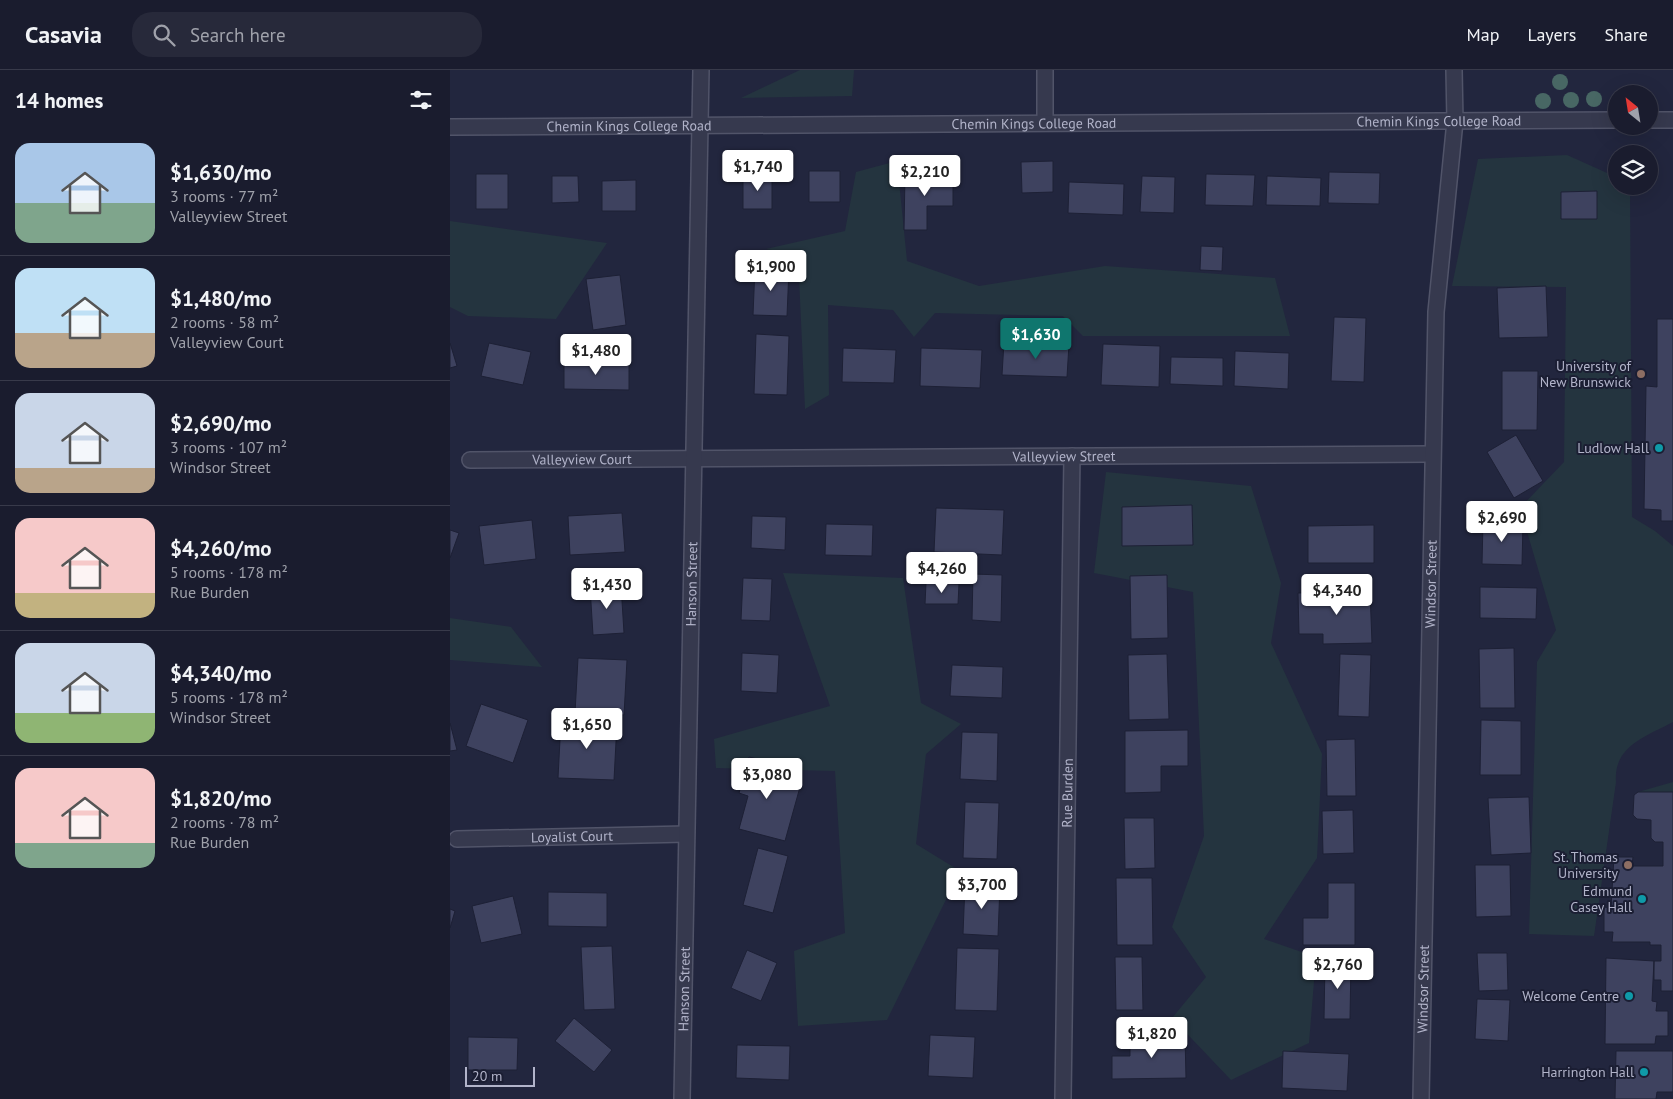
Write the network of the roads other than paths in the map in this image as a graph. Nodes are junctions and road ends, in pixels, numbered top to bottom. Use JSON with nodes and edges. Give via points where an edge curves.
{"nodes":[{"id":1,"x":701,"y":70,"type":"edge"},
{"id":2,"x":1045,"y":70,"type":"edge"},
{"id":3,"x":1454,"y":70,"type":"edge"},
{"id":4,"x":1608,"y":120,"type":"edge"},
{"id":5,"x":1658,"y":120,"type":"edge"},
{"id":6,"x":1673,"y":120,"type":"edge"},
{"id":7,"x":1455,"y":121,"type":"junction"},
{"id":8,"x":1045,"y":123,"type":"junction"},
{"id":9,"x":700,"y":126,"type":"junction"},
{"id":10,"x":450,"y":127,"type":"edge"},
{"id":11,"x":1432,"y":454,"type":"junction"},
{"id":12,"x":1072,"y":456,"type":"junction"},
{"id":13,"x":695,"y":458,"type":"junction"},
{"id":14,"x":470,"y":460,"type":"dead end"},
{"id":15,"x":686,"y":834,"type":"junction"},
{"id":16,"x":457,"y":839,"type":"dead end"},
{"id":17,"x":682,"y":1099,"type":"edge"},
{"id":18,"x":1063,"y":1099,"type":"edge"},
{"id":19,"x":1421,"y":1099,"type":"edge"}],
"edges":[{"from":1,"to":9,"type":"street","name":"Hanson Street"},
{"from":2,"to":8,"type":"street"},
{"from":3,"to":7,"type":"street","name":"Windsor Street"},
{"from":4,"to":7,"type":"street","name":"Chemin Kings College Road"},
{"from":5,"to":6,"type":"street"},
{"from":7,"to":8,"type":"street","name":"Chemin Kings College Road"},
{"from":7,"to":11,"type":"street","name":"Windsor Street","via":[[1436,312]]},
{"from":8,"to":9,"type":"street","name":"Chemin Kings College Road"},
{"from":9,"to":10,"type":"street","name":"Chemin Kings College Road"},
{"from":9,"to":13,"type":"street","name":"Hanson Street"},
{"from":11,"to":12,"type":"street","name":"Valleyview Street"},
{"from":11,"to":19,"type":"street","name":"Windsor Street"},
{"from":12,"to":13,"type":"street","name":"Valleyview Street"},
{"from":12,"to":18,"type":"street","name":"Rue Burden"},
{"from":13,"to":14,"type":"street","name":"Valleyview Court"},
{"from":13,"to":15,"type":"street","name":"Hanson Street"},
{"from":15,"to":16,"type":"street","name":"Loyalist Court"},
{"from":15,"to":17,"type":"street","name":"Hanson Street"}]}
